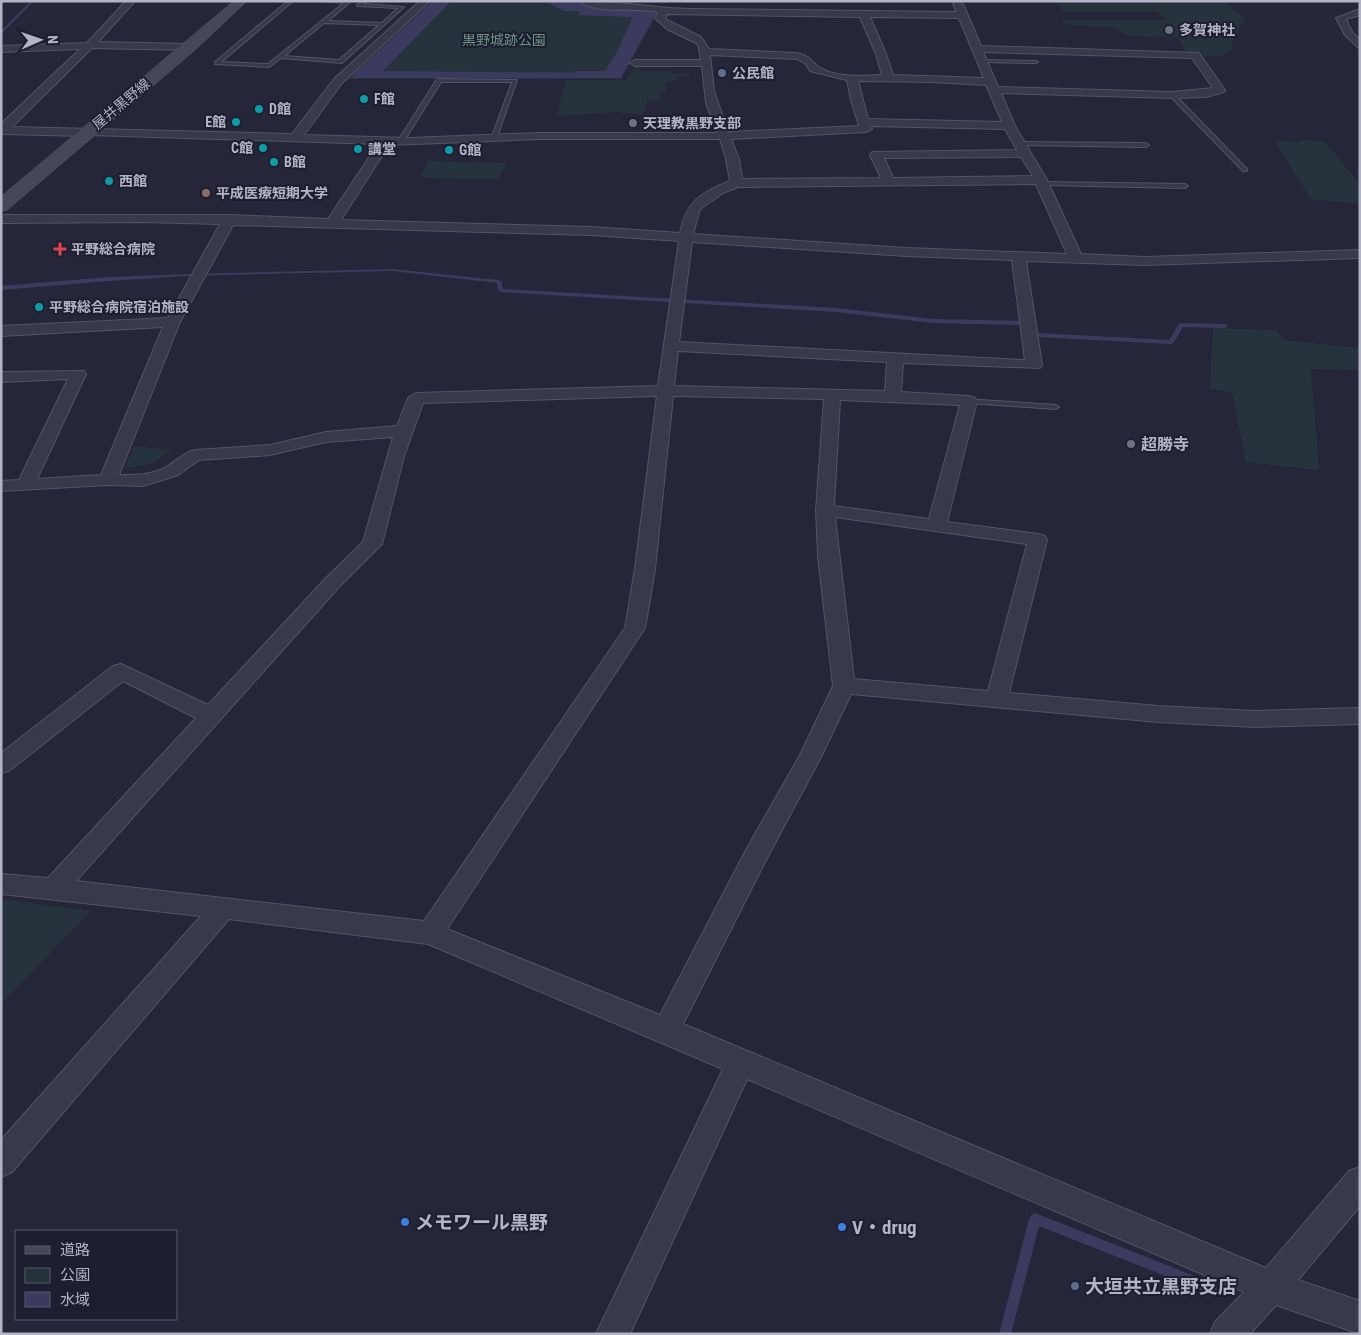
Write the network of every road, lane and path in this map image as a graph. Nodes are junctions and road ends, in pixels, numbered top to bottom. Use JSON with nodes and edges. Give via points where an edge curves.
{"nodes":[{"id":1,"x":131,"y":1,"type":"edge"},
{"id":2,"x":241,"y":1,"type":"edge"},
{"id":3,"x":291,"y":1,"type":"edge"},
{"id":4,"x":323,"y":1,"type":"edge"},
{"id":5,"x":426,"y":1,"type":"edge"},
{"id":6,"x":583,"y":1,"type":"edge"},
{"id":7,"x":844,"y":1,"type":"edge"},
{"id":8,"x":957,"y":1,"type":"edge"},
{"id":9,"x":348,"y":2,"type":"edge"},
{"id":10,"x":362,"y":2,"type":"edge"},
{"id":11,"x":664,"y":11,"type":"junction"},
{"id":12,"x":1360,"y":12,"type":"edge"},
{"id":13,"x":852,"y":14,"type":"junction"},
{"id":14,"x":864,"y":14,"type":"junction"},
{"id":15,"x":964,"y":15,"type":"junction"},
{"id":16,"x":324,"y":22,"type":"junction"},
{"id":17,"x":384,"y":24,"type":"junction"},
{"id":18,"x":89,"y":46,"type":"junction"},
{"id":19,"x":1360,"y":46,"type":"edge"},
{"id":20,"x":190,"y":47,"type":"junction"},
{"id":21,"x":1,"y":49,"type":"edge"},
{"id":22,"x":977,"y":49,"type":"junction"},
{"id":23,"x":707,"y":52,"type":"junction"},
{"id":24,"x":281,"y":57,"type":"junction"},
{"id":25,"x":982,"y":61,"type":"junction"},
{"id":26,"x":635,"y":62,"type":"dead end"},
{"id":27,"x":1036,"y":62,"type":"dead end"},
{"id":28,"x":705,"y":63,"type":"junction"},
{"id":29,"x":852,"y":78,"type":"junction"},
{"id":30,"x":888,"y":78,"type":"junction"},
{"id":31,"x":993,"y":86,"type":"junction"},
{"id":32,"x":1172,"y":94,"type":"junction"},
{"id":33,"x":863,"y":122,"type":"junction"},
{"id":34,"x":1008,"y":126,"type":"junction"},
{"id":35,"x":2,"y":130,"type":"edge"},
{"id":36,"x":87,"y":132,"type":"junction"},
{"id":37,"x":722,"y":136,"type":"junction"},
{"id":38,"x":294,"y":139,"type":"junction"},
{"id":39,"x":494,"y":139,"type":"junction"},
{"id":40,"x":401,"y":141,"type":"junction"},
{"id":41,"x":385,"y":142,"type":"junction"},
{"id":42,"x":1146,"y":145,"type":"dead end"},
{"id":43,"x":1021,"y":148,"type":"junction"},
{"id":44,"x":1245,"y":170,"type":"dead end"},
{"id":45,"x":736,"y":182,"type":"junction"},
{"id":46,"x":889,"y":182,"type":"junction"},
{"id":47,"x":1042,"y":182,"type":"junction"},
{"id":48,"x":1185,"y":186,"type":"dead end"},
{"id":49,"x":1,"y":206,"type":"edge"},
{"id":50,"x":1,"y":219,"type":"edge"},
{"id":51,"x":229,"y":219,"type":"junction"},
{"id":52,"x":332,"y":224,"type":"junction"},
{"id":53,"x":685,"y":239,"type":"junction"},
{"id":54,"x":1360,"y":254,"type":"edge"},
{"id":55,"x":1018,"y":255,"type":"junction"},
{"id":56,"x":1076,"y":259,"type":"junction"},
{"id":57,"x":173,"y":322,"type":"junction"},
{"id":58,"x":1,"y":331,"type":"edge"},
{"id":59,"x":671,"y":346,"type":"junction"},
{"id":60,"x":895,"y":358,"type":"junction"},
{"id":61,"x":1,"y":377,"type":"edge"},
{"id":62,"x":666,"y":391,"type":"junction"},
{"id":63,"x":832,"y":396,"type":"junction"},
{"id":64,"x":893,"y":396,"type":"junction"},
{"id":65,"x":969,"y":401,"type":"junction"},
{"id":66,"x":1055,"y":407,"type":"dead end"},
{"id":67,"x":405,"y":431,"type":"junction"},
{"id":68,"x":108,"y":480,"type":"junction"},
{"id":69,"x":26,"y":484,"type":"junction"},
{"id":70,"x":1,"y":486,"type":"edge"},
{"id":71,"x":825,"y":510,"type":"junction"},
{"id":72,"x":937,"y":526,"type":"junction"},
{"id":73,"x":844,"y":686,"type":"junction"},
{"id":74,"x":997,"y":699,"type":"junction"},
{"id":75,"x":210,"y":716,"type":"junction"},
{"id":76,"x":1360,"y":716,"type":"edge"},
{"id":77,"x":1,"y":765,"type":"edge"},
{"id":78,"x":1,"y":884,"type":"edge"},
{"id":79,"x":54,"y":889,"type":"junction"},
{"id":80,"x":224,"y":907,"type":"junction"},
{"id":81,"x":430,"y":933,"type":"junction"},
{"id":82,"x":666,"y":1030,"type":"junction"},
{"id":83,"x":740,"y":1063,"type":"junction"},
{"id":84,"x":1,"y":1162,"type":"edge"},
{"id":85,"x":1360,"y":1182,"type":"edge"},
{"id":86,"x":1271,"y":1287,"type":"junction"},
{"id":87,"x":1360,"y":1318,"type":"edge"},
{"id":88,"x":613,"y":1334,"type":"edge"},
{"id":89,"x":1227,"y":1334,"type":"edge"}],
"edges":[{"from":1,"to":18,"type":"street"},
{"from":2,"to":20,"type":"main road","name":"屋井黒野線"},
{"from":3,"to":24,"type":"lane","via":[[217,63],[269,66]]},
{"from":4,"to":9,"type":"lane"},
{"from":5,"to":38,"type":"street","via":[[338,82]]},
{"from":6,"to":11,"type":"street","via":[[594,5],[648,7]]},
{"from":7,"to":13,"type":"street"},
{"from":8,"to":15,"type":"street"},
{"from":9,"to":10,"type":"lane"},
{"from":9,"to":16,"type":"lane"},
{"from":10,"to":17,"type":"lane","via":[[359,5],[402,7]]},
{"from":11,"to":13,"type":"street"},
{"from":11,"to":23,"type":"street","via":[[660,18],[669,28],[702,42]]},
{"from":12,"to":19,"type":"street","via":[[1341,18],[1348,33]]},
{"from":13,"to":14,"type":"street"},
{"from":14,"to":15,"type":"street"},
{"from":14,"to":30,"type":"street","via":[[887,63]]},
{"from":15,"to":22,"type":"street"},
{"from":16,"to":17,"type":"lane"},
{"from":16,"to":24,"type":"lane"},
{"from":17,"to":24,"type":"lane","via":[[340,62]]},
{"from":18,"to":20,"type":"street"},
{"from":18,"to":21,"type":"street"},
{"from":18,"to":35,"type":"street"},
{"from":20,"to":36,"type":"main road","name":"屋井黒野線"},
{"from":22,"to":25,"type":"street"},
{"from":22,"to":32,"type":"street","via":[[1195,55],[1220,90],[1206,94]]},
{"from":23,"to":28,"type":"street"},
{"from":23,"to":29,"type":"street","via":[[805,57],[814,68],[824,73]]},
{"from":25,"to":27,"type":"lane"},
{"from":25,"to":31,"type":"street"},
{"from":26,"to":28,"type":"street"},
{"from":28,"to":37,"type":"street","via":[[709,93]]},
{"from":29,"to":30,"type":"street"},
{"from":29,"to":33,"type":"street"},
{"from":30,"to":31,"type":"street"},
{"from":31,"to":32,"type":"street"},
{"from":31,"to":34,"type":"street"},
{"from":32,"to":44,"type":"lane"},
{"from":33,"to":34,"type":"street"},
{"from":33,"to":37,"type":"street","via":[[866,129],[856,131]]},
{"from":34,"to":43,"type":"street"},
{"from":35,"to":36,"type":"street"},
{"from":36,"to":38,"type":"street"},
{"from":36,"to":49,"type":"main road","name":"屋井黒野線"},
{"from":37,"to":39,"type":"street"},
{"from":37,"to":45,"type":"street"},
{"from":38,"to":41,"type":"street"},
{"from":39,"to":40,"type":"street"},
{"from":39,"to":40,"type":"lane","via":[[515,81],[439,80]]},
{"from":40,"to":41,"type":"street"},
{"from":41,"to":52,"type":"street"},
{"from":42,"to":43,"type":"lane"},
{"from":43,"to":46,"type":"street","via":[[876,155]]},
{"from":43,"to":47,"type":"street"},
{"from":45,"to":46,"type":"street"},
{"from":45,"to":53,"type":"street","via":[[694,207]]},
{"from":46,"to":47,"type":"street"},
{"from":47,"to":48,"type":"lane"},
{"from":47,"to":56,"type":"street"},
{"from":50,"to":51,"type":"street"},
{"from":51,"to":52,"type":"street"},
{"from":51,"to":57,"type":"street"},
{"from":52,"to":53,"type":"street","via":[[592,231]]},
{"from":53,"to":55,"type":"street"},
{"from":53,"to":59,"type":"street"},
{"from":54,"to":56,"type":"street","via":[[1169,260]]},
{"from":55,"to":56,"type":"street"},
{"from":55,"to":60,"type":"street","via":[[1034,365]]},
{"from":57,"to":58,"type":"street"},
{"from":57,"to":68,"type":"street"},
{"from":59,"to":60,"type":"street"},
{"from":59,"to":62,"type":"street"},
{"from":60,"to":64,"type":"street"},
{"from":61,"to":69,"type":"street","via":[[78,374]]},
{"from":62,"to":63,"type":"street"},
{"from":62,"to":67,"type":"street","via":[[416,398]]},
{"from":62,"to":81,"type":"street","via":[[635,628]]},
{"from":63,"to":64,"type":"street"},
{"from":63,"to":71,"type":"street"},
{"from":64,"to":65,"type":"street"},
{"from":65,"to":66,"type":"lane"},
{"from":65,"to":72,"type":"street"},
{"from":67,"to":68,"type":"street","via":[[326,437],[270,450],[195,455],[172,471],[143,481]]},
{"from":67,"to":75,"type":"street","via":[[395,456],[372,544]]},
{"from":68,"to":69,"type":"street"},
{"from":69,"to":70,"type":"street"},
{"from":71,"to":72,"type":"street"},
{"from":71,"to":73,"type":"street"},
{"from":72,"to":74,"type":"street","via":[[1038,540]]},
{"from":73,"to":74,"type":"street"},
{"from":73,"to":82,"type":"street"},
{"from":74,"to":76,"type":"street","via":[[1071,708],[1255,719]]},
{"from":75,"to":77,"type":"street","via":[[121,671]]},
{"from":75,"to":79,"type":"street"},
{"from":78,"to":79,"type":"street"},
{"from":79,"to":80,"type":"street"},
{"from":80,"to":81,"type":"street"},
{"from":80,"to":84,"type":"street"},
{"from":81,"to":82,"type":"street"},
{"from":82,"to":83,"type":"street"},
{"from":83,"to":86,"type":"street"},
{"from":83,"to":88,"type":"street"},
{"from":85,"to":86,"type":"street"},
{"from":86,"to":87,"type":"street"},
{"from":86,"to":89,"type":"street"}]}
